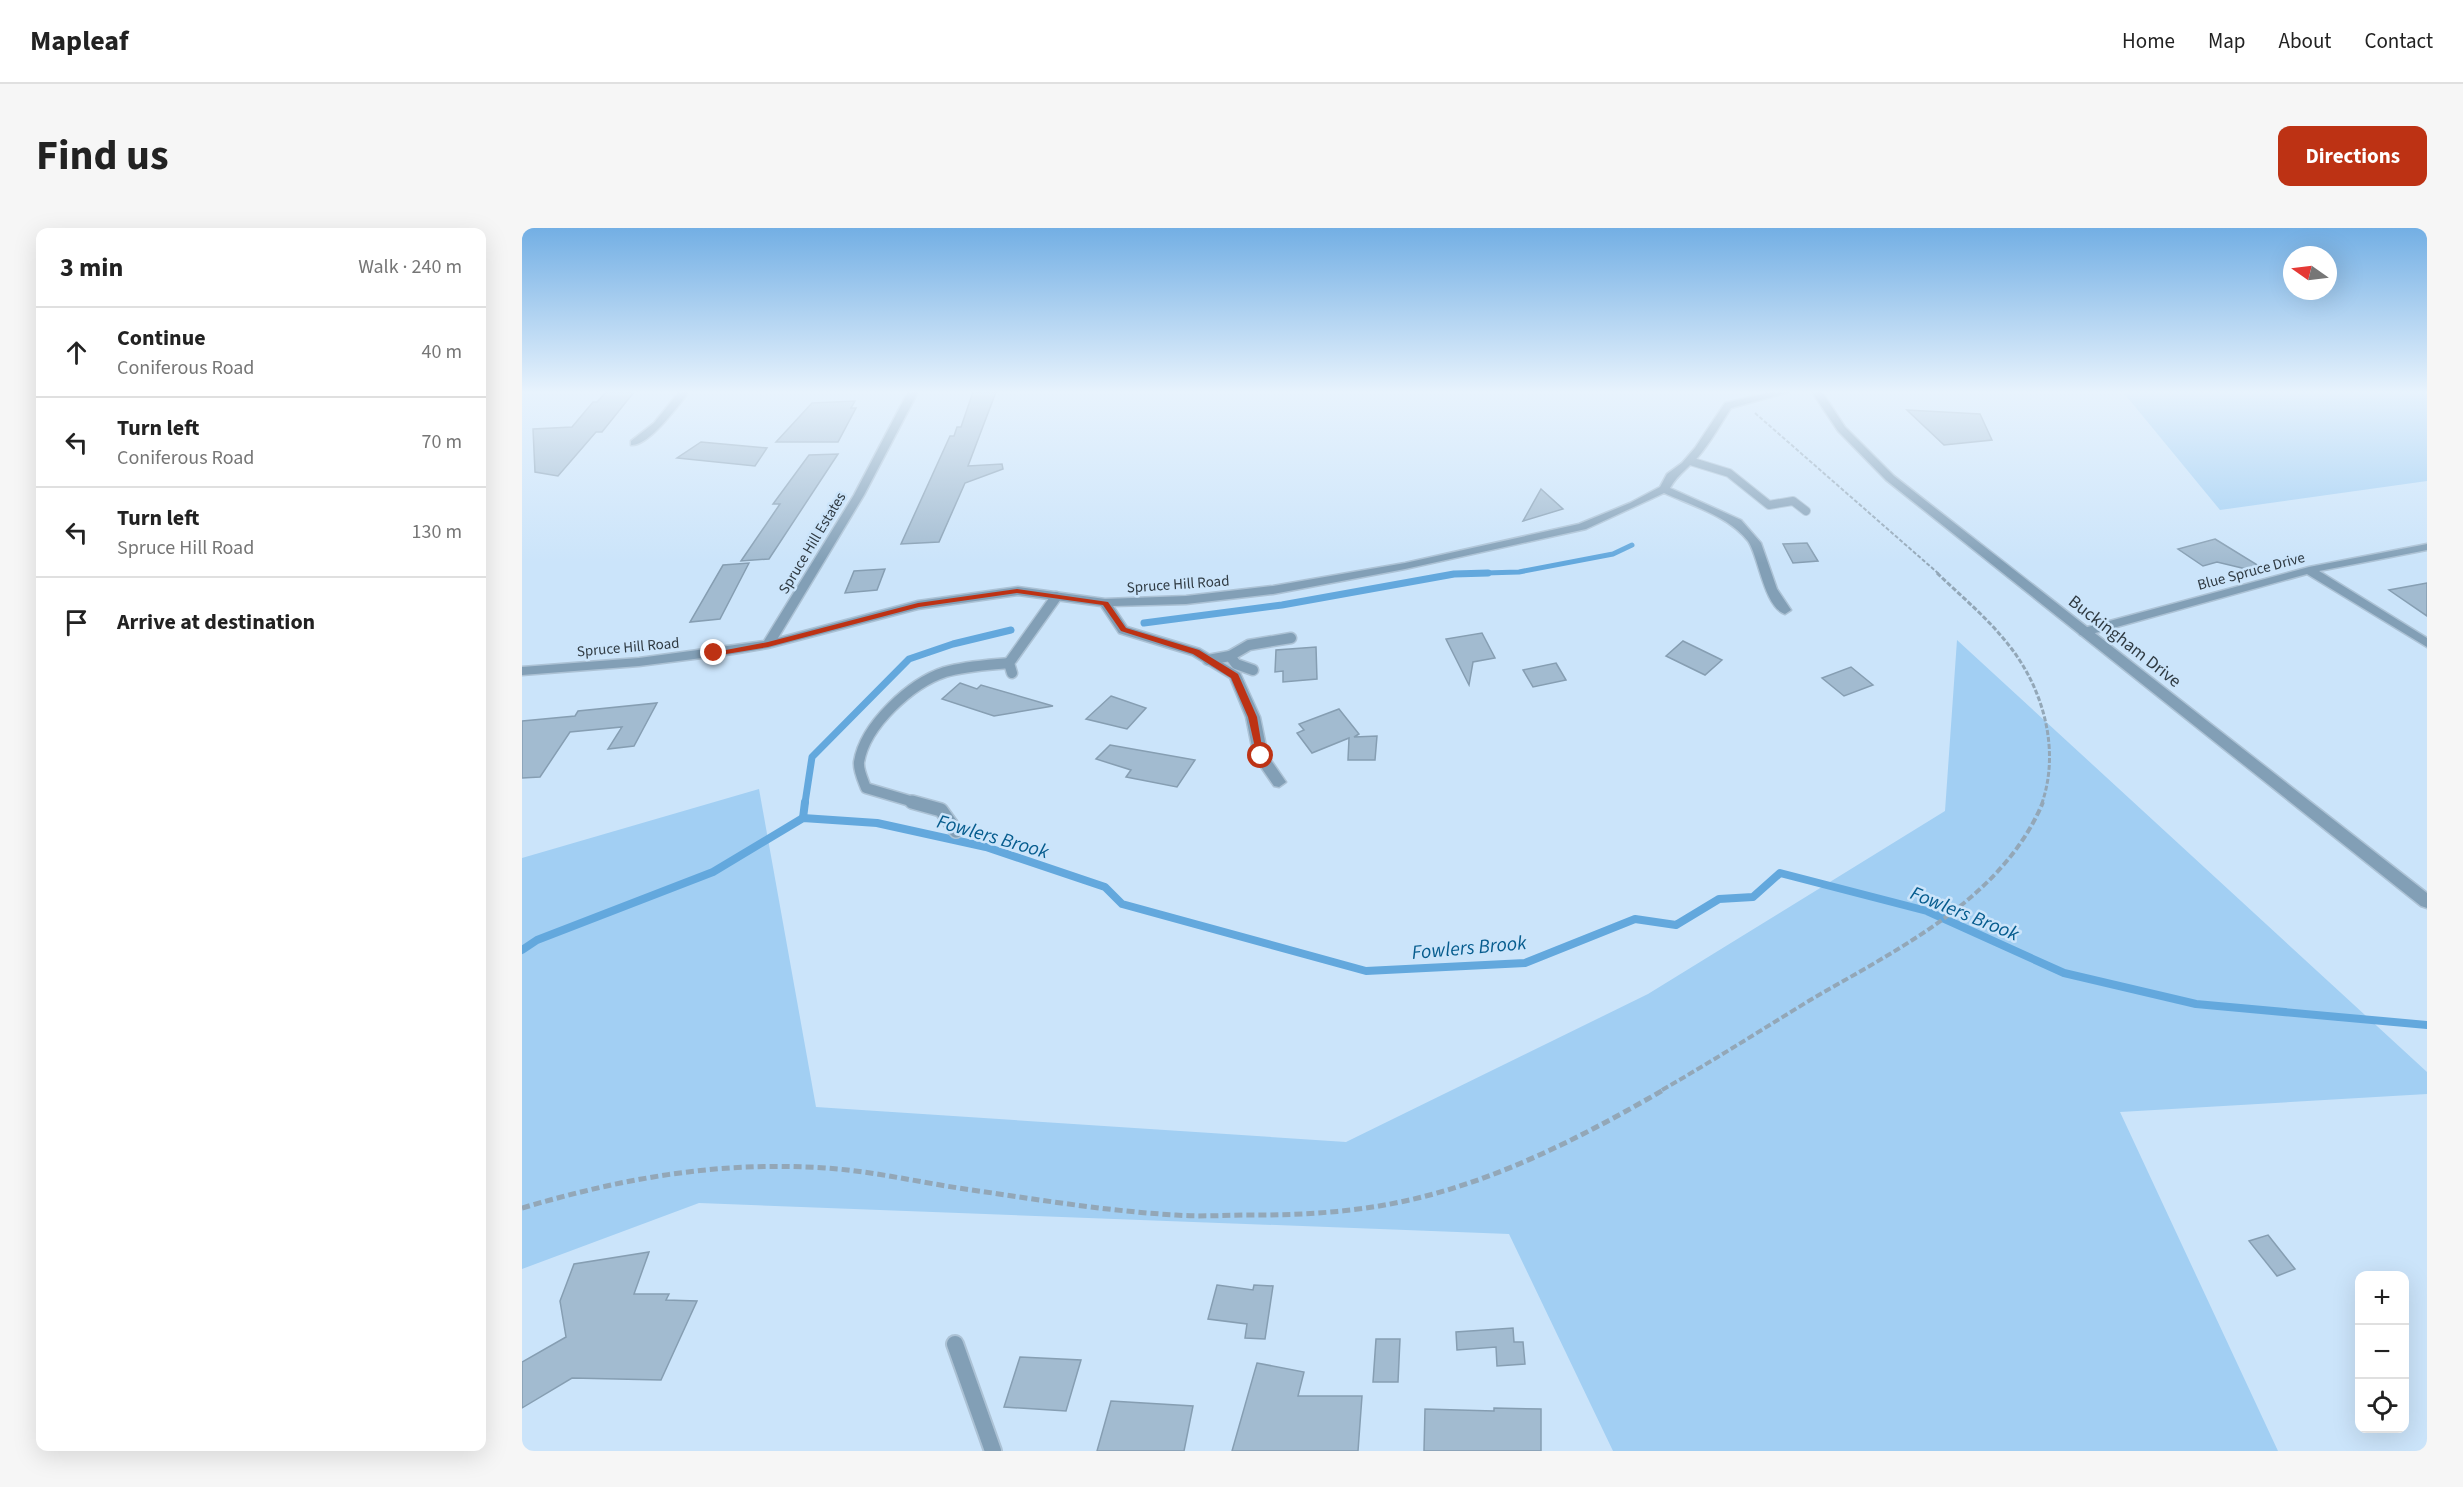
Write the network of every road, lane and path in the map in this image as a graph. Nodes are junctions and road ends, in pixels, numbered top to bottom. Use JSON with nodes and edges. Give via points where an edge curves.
{"nodes":[{"id":1,"x":883,"y":449,"type":"edge"},
{"id":2,"x":1698,"y":449,"type":"edge"},
{"id":3,"x":1793,"y":449,"type":"edge"},
{"id":4,"x":1861,"y":449,"type":"edge"},
{"id":5,"x":1690,"y":461,"type":"junction"},
{"id":6,"x":1664,"y":489,"type":"junction"},
{"id":7,"x":1806,"y":511,"type":"dead end"},
{"id":8,"x":2427,"y":547,"type":"edge"},
{"id":9,"x":2309,"y":570,"type":"junction"},
{"id":10,"x":1056,"y":597,"type":"junction"},
{"id":11,"x":1105,"y":603,"type":"junction"},
{"id":12,"x":1785,"y":610,"type":"dead end"},
{"id":13,"x":2084,"y":632,"type":"junction"},
{"id":14,"x":1291,"y":638,"type":"dead end"},
{"id":15,"x":2427,"y":643,"type":"edge"},
{"id":16,"x":768,"y":644,"type":"junction"},
{"id":17,"x":1230,"y":656,"type":"junction"},
{"id":18,"x":1208,"y":660,"type":"junction"},
{"id":19,"x":1253,"y":670,"type":"dead end"},
{"id":20,"x":522,"y":671,"type":"edge"},
{"id":21,"x":1279,"y":782,"type":"dead end"},
{"id":22,"x":957,"y":831,"type":"dead end"},
{"id":23,"x":2427,"y":902,"type":"edge"},
{"id":24,"x":522,"y":1208,"type":"edge"},
{"id":25,"x":955,"y":1344,"type":"dead end"},
{"id":26,"x":993,"y":1451,"type":"edge"}],
"edges":[{"from":1,"to":16,"type":"street","name":"Spruce Hill Estates"},
{"from":2,"to":5,"type":"street","name":"Spruce Hill Road"},
{"from":3,"to":24,"type":"path","via":[[1916,553],[2000,633],[2030,677],[2049,742],[2052,773],[2045,800],[2013,854],[1958,907],[1664,1089],[1496,1175],[1425,1198],[1346,1211],[1169,1215],[830,1168],[762,1167],[668,1173],[579,1191]]},
{"from":4,"to":13,"type":"street","name":"Buckingham Drive"},
{"from":5,"to":6,"type":"street","name":"Spruce Hill Road","via":[[1671,476]]},
{"from":5,"to":7,"type":"lane","via":[[1729,473],[1769,505],[1793,501]]},
{"from":6,"to":11,"type":"street","name":"Spruce Hill Road","via":[[1582,527],[1405,566],[1273,590],[1186,600]]},
{"from":6,"to":12,"type":"street","via":[[1737,522],[1755,543],[1771,589]]},
{"from":8,"to":9,"type":"street","name":"Blue Spruce Drive"},
{"from":9,"to":13,"type":"street","name":"Blue Spruce Drive"},
{"from":9,"to":15,"type":"street"},
{"from":10,"to":11,"type":"street","name":"Spruce Hill Road"},
{"from":10,"to":16,"type":"street","name":"Spruce Hill Road","via":[[1017,591],[918,605]]},
{"from":10,"to":22,"type":"lane","via":[[1010,668],[939,674],[910,690],[869,738],[859,764],[866,788],[941,810]]},
{"from":11,"to":18,"type":"street","via":[[1123,630],[1196,652]]},
{"from":13,"to":23,"type":"street","name":"Buckingham Drive"},
{"from":14,"to":17,"type":"lane","via":[[1249,645]]},
{"from":16,"to":20,"type":"street","name":"Spruce Hill Road","via":[[648,661]]},
{"from":17,"to":18,"type":"lane"},
{"from":17,"to":19,"type":"lane","via":[[1236,664]]},
{"from":18,"to":21,"type":"street","via":[[1235,676],[1253,717],[1261,756]]},
{"from":25,"to":26,"type":"lane"}]}
